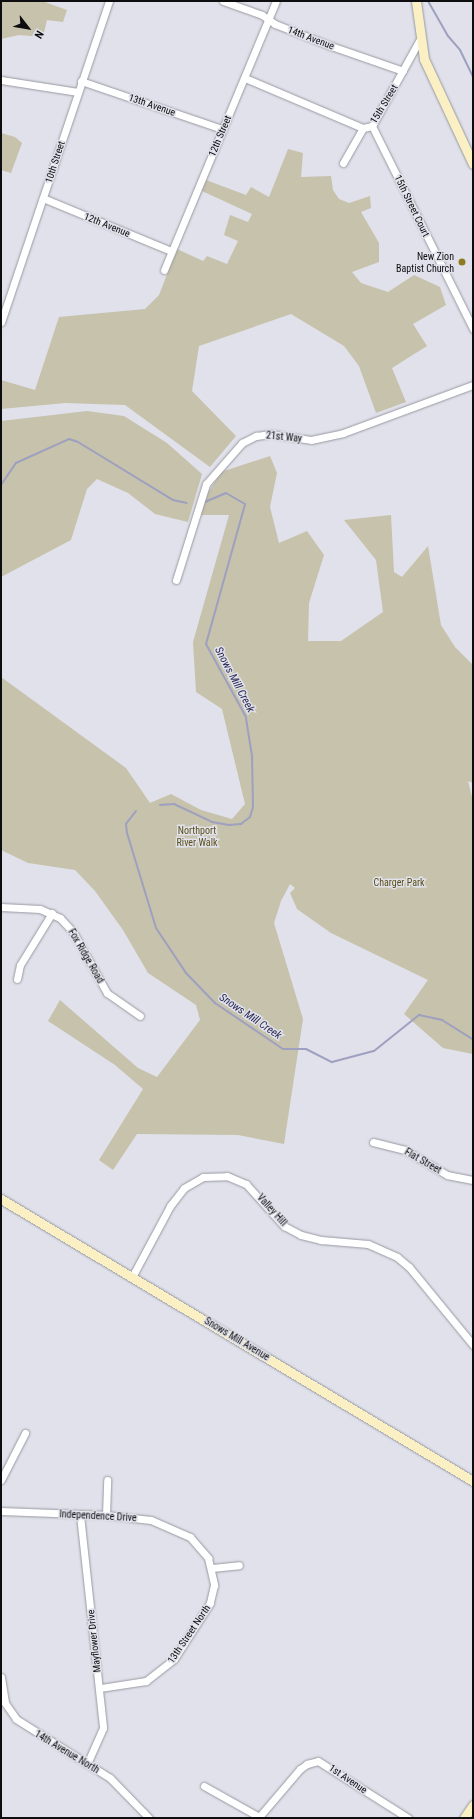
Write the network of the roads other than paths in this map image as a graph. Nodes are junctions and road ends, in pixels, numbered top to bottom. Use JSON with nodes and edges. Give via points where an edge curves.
{"nodes":[{"id":1,"x":109,"y":1,"type":"edge"},
{"id":2,"x":223,"y":1,"type":"edge"},
{"id":3,"x":276,"y":1,"type":"edge"},
{"id":4,"x":416,"y":1,"type":"edge"},
{"id":5,"x":269,"y":20,"type":"junction"},
{"id":6,"x":420,"y":39,"type":"junction"},
{"id":7,"x":403,"y":71,"type":"junction"},
{"id":8,"x":245,"y":78,"type":"junction"},
{"id":9,"x":1,"y":80,"type":"edge"},
{"id":10,"x":81,"y":81,"type":"junction"},
{"id":11,"x":78,"y":92,"type":"junction"},
{"id":12,"x":372,"y":126,"type":"junction"},
{"id":13,"x":363,"y":128,"type":"junction"},
{"id":14,"x":222,"y":129,"type":"junction"},
{"id":15,"x":343,"y":163,"type":"dead end"},
{"id":16,"x":473,"y":164,"type":"edge"},
{"id":17,"x":43,"y":198,"type":"junction"},
{"id":18,"x":171,"y":251,"type":"junction"},
{"id":19,"x":164,"y":270,"type":"dead end"},
{"id":20,"x":4,"y":302,"type":"edge"},
{"id":21,"x":1,"y":322,"type":"edge"},
{"id":22,"x":473,"y":329,"type":"edge"},
{"id":23,"x":473,"y":385,"type":"edge"},
{"id":24,"x":176,"y":580,"type":"dead end"},
{"id":25,"x":1,"y":907,"type":"edge"},
{"id":26,"x":52,"y":913,"type":"junction"},
{"id":27,"x":18,"y":979,"type":"dead end"},
{"id":28,"x":140,"y":1016,"type":"dead end"},
{"id":29,"x":373,"y":1142,"type":"dead end"},
{"id":30,"x":473,"y":1180,"type":"edge"},
{"id":31,"x":1,"y":1199,"type":"edge"},
{"id":32,"x":132,"y":1277,"type":"junction"},
{"id":33,"x":473,"y":1345,"type":"edge"},
{"id":34,"x":25,"y":1433,"type":"dead end"},
{"id":35,"x":1,"y":1480,"type":"edge"},
{"id":36,"x":107,"y":1480,"type":"dead end"},
{"id":37,"x":473,"y":1480,"type":"edge"},
{"id":38,"x":1,"y":1511,"type":"edge"},
{"id":39,"x":80,"y":1515,"type":"junction"},
{"id":40,"x":106,"y":1515,"type":"junction"},
{"id":41,"x":190,"y":1537,"type":"joint"},
{"id":42,"x":239,"y":1565,"type":"dead end"},
{"id":43,"x":212,"y":1568,"type":"junction"},
{"id":44,"x":1,"y":1677,"type":"edge"},
{"id":45,"x":100,"y":1688,"type":"junction"},
{"id":46,"x":87,"y":1764,"type":"junction"},
{"id":47,"x":204,"y":1786,"type":"dead end"},
{"id":48,"x":473,"y":1805,"type":"edge"},
{"id":49,"x":260,"y":1817,"type":"edge"},
{"id":50,"x":149,"y":1818,"type":"edge"},
{"id":51,"x":408,"y":1818,"type":"edge"},
{"id":52,"x":464,"y":1818,"type":"edge"}],
"edges":[{"from":1,"to":10,"type":"street","name":"10th Street"},
{"from":2,"to":5,"type":"street","name":"14th Avenue"},
{"from":3,"to":5,"type":"street","name":"12th Street"},
{"from":4,"to":6,"type":"main road"},
{"from":5,"to":7,"type":"street","name":"14th Avenue","via":[[331,46]]},
{"from":5,"to":8,"type":"street","name":"12th Street"},
{"from":6,"to":7,"type":"street","name":"15th Street"},
{"from":6,"to":16,"type":"main road","via":[[424,59]]},
{"from":7,"to":12,"type":"street","name":"15th Street"},
{"from":8,"to":13,"type":"street"},
{"from":8,"to":14,"type":"street","name":"12th Street"},
{"from":9,"to":11,"type":"street"},
{"from":10,"to":11,"type":"street","name":"10th Street"},
{"from":10,"to":14,"type":"street","name":"13th Avenue"},
{"from":11,"to":17,"type":"street","name":"10th Street"},
{"from":12,"to":13,"type":"street","name":"15th Street"},
{"from":12,"to":22,"type":"street","name":"15th Street Court"},
{"from":13,"to":15,"type":"street","name":"15th Street"},
{"from":14,"to":18,"type":"street","name":"12th Street"},
{"from":17,"to":18,"type":"street","name":"12th Avenue"},
{"from":17,"to":20,"type":"street","name":"10th Street"},
{"from":18,"to":19,"type":"street","name":"12th Street"},
{"from":20,"to":21,"type":"street","name":"10th Street"},
{"from":23,"to":24,"type":"street","name":"21st Way","via":[[342,433],[311,440],[271,434],[256,436],[242,444],[206,484]]},
{"from":25,"to":26,"type":"street","name":"Fox Ridge Road","via":[[27,908]]},
{"from":26,"to":27,"type":"street","via":[[20,965]]},
{"from":26,"to":28,"type":"street","name":"Fox Ridge Road","via":[[73,932],[108,993]]},
{"from":29,"to":30,"type":"street","name":"Flat Street","via":[[405,1150],[447,1176]]},
{"from":31,"to":32,"type":"main road","name":"Snows Mill Avenue"},
{"from":32,"to":33,"type":"street","name":"Valley Hill","via":[[173,1202],[184,1188],[203,1177],[227,1176],[246,1184],[284,1226],[300,1235],[321,1240],[368,1244],[397,1257],[409,1267]]},
{"from":32,"to":37,"type":"main road","name":"Snows Mill Avenue"},
{"from":34,"to":35,"type":"street"},
{"from":36,"to":40,"type":"street"},
{"from":38,"to":39,"type":"street","name":"Independence Drive"},
{"from":39,"to":40,"type":"street","name":"Independence Drive"},
{"from":39,"to":45,"type":"street","name":"Mayflower Drive"},
{"from":40,"to":41,"type":"street","name":"Independence Drive","via":[[151,1520]]},
{"from":41,"to":43,"type":"street","name":"13th Street North","via":[[202,1548]]},
{"from":42,"to":43,"type":"street"},
{"from":43,"to":45,"type":"street","name":"13th Street North","via":[[214,1585],[210,1603],[174,1659],[146,1681]]},
{"from":44,"to":46,"type":"street","name":"14th Avenue North","via":[[5,1703],[16,1719]]},
{"from":45,"to":46,"type":"street","name":"Mayflower Drive","via":[[103,1728]]},
{"from":46,"to":50,"type":"street","name":"14th Avenue North","via":[[110,1778]]},
{"from":47,"to":49,"type":"street"},
{"from":48,"to":52,"type":"main road"},
{"from":49,"to":51,"type":"street","name":"1st Avenue","via":[[300,1769],[307,1764],[318,1762]]}]}
